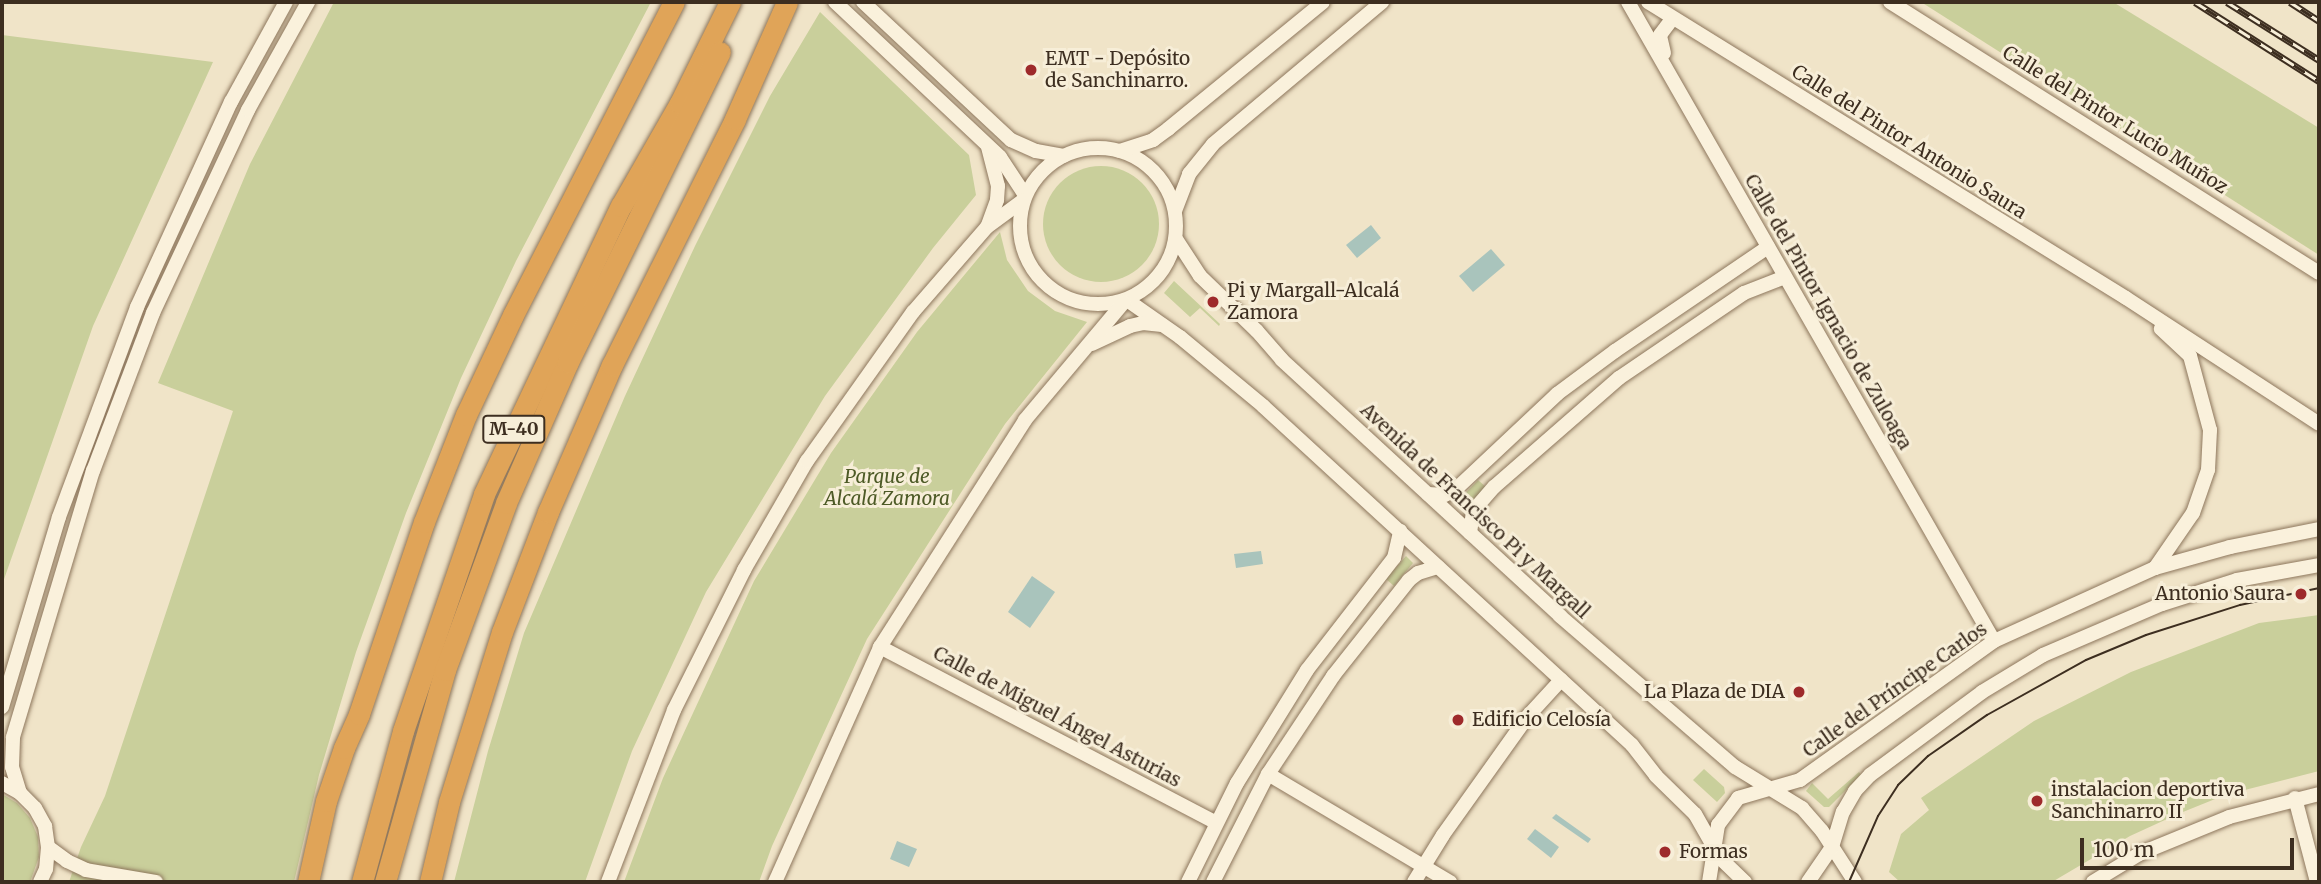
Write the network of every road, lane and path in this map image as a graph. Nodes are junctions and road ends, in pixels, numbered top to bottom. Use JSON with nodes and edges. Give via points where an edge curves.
{"nodes":[{"id":1,"x":286,"y":2,"type":"edge"},
{"id":2,"x":308,"y":2,"type":"edge"},
{"id":3,"x":674,"y":2,"type":"edge"},
{"id":4,"x":730,"y":2,"type":"edge"},
{"id":5,"x":744,"y":2,"type":"edge"},
{"id":6,"x":787,"y":2,"type":"edge"},
{"id":7,"x":835,"y":2,"type":"edge"},
{"id":8,"x":863,"y":2,"type":"edge"},
{"id":9,"x":1323,"y":2,"type":"edge"},
{"id":10,"x":1382,"y":2,"type":"edge"},
{"id":11,"x":1628,"y":2,"type":"edge"},
{"id":12,"x":1648,"y":2,"type":"edge"},
{"id":13,"x":1890,"y":2,"type":"edge"},
{"id":14,"x":1674,"y":18,"type":"junction"},
{"id":15,"x":1665,"y":61,"type":"junction"},
{"id":16,"x":988,"y":146,"type":"junction"},
{"id":17,"x":1120,"y":151,"type":"junction"},
{"id":18,"x":1063,"y":156,"type":"junction"},
{"id":19,"x":1023,"y":198,"type":"junction"},
{"id":20,"x":1175,"y":212,"type":"junction"},
{"id":21,"x":987,"y":227,"type":"junction"},
{"id":22,"x":1176,"y":239,"type":"junction"},
{"id":23,"x":1768,"y":247,"type":"junction"},
{"id":24,"x":2319,"y":273,"type":"edge"},
{"id":25,"x":1785,"y":277,"type":"junction"},
{"id":26,"x":2126,"y":298,"type":"junction"},
{"id":27,"x":1125,"y":301,"type":"junction"},
{"id":28,"x":1167,"y":327,"type":"junction"},
{"id":29,"x":1088,"y":346,"type":"junction"},
{"id":30,"x":2319,"y":424,"type":"edge"},
{"id":31,"x":1427,"y":493,"type":"junction"},
{"id":32,"x":2319,"y":529,"type":"edge"},
{"id":33,"x":1400,"y":531,"type":"junction"},
{"id":34,"x":1470,"y":533,"type":"junction"},
{"id":35,"x":2319,"y":565,"type":"edge"},
{"id":36,"x":1438,"y":567,"type":"junction"},
{"id":37,"x":2155,"y":568,"type":"junction"},
{"id":38,"x":1994,"y":641,"type":"junction"},
{"id":39,"x":880,"y":647,"type":"junction"},
{"id":40,"x":1561,"y":680,"type":"junction"},
{"id":41,"x":2,"y":707,"type":"edge"},
{"id":42,"x":359,"y":713,"type":"junction"},
{"id":43,"x":1268,"y":775,"type":"junction"},
{"id":44,"x":2,"y":783,"type":"edge"},
{"id":45,"x":1771,"y":789,"type":"junction"},
{"id":46,"x":20,"y":793,"type":"junction"},
{"id":47,"x":2319,"y":794,"type":"edge"},
{"id":48,"x":2295,"y":798,"type":"junction"},
{"id":49,"x":1215,"y":822,"type":"junction"},
{"id":50,"x":48,"y":847,"type":"junction"},
{"id":51,"x":1713,"y":847,"type":"junction"},
{"id":52,"x":1832,"y":847,"type":"junction"},
{"id":53,"x":1423,"y":866,"type":"junction"},
{"id":54,"x":40,"y":882,"type":"edge"},
{"id":55,"x":156,"y":882,"type":"edge"},
{"id":56,"x":308,"y":882,"type":"edge"},
{"id":57,"x":321,"y":882,"type":"edge"},
{"id":58,"x":362,"y":882,"type":"edge"},
{"id":59,"x":386,"y":882,"type":"edge"},
{"id":60,"x":430,"y":882,"type":"edge"},
{"id":61,"x":608,"y":882,"type":"edge"},
{"id":62,"x":775,"y":882,"type":"edge"},
{"id":63,"x":1188,"y":882,"type":"edge"},
{"id":64,"x":1213,"y":882,"type":"edge"},
{"id":65,"x":1414,"y":882,"type":"edge"},
{"id":66,"x":1450,"y":882,"type":"edge"},
{"id":67,"x":1709,"y":882,"type":"edge"},
{"id":68,"x":1745,"y":882,"type":"edge"},
{"id":69,"x":1808,"y":882,"type":"edge"},
{"id":70,"x":1855,"y":882,"type":"edge"},
{"id":71,"x":2093,"y":882,"type":"edge"},
{"id":72,"x":2317,"y":882,"type":"edge"}],
"edges":[{"from":1,"to":41,"type":"street","via":[[231,102],[137,307],[59,517]]},
{"from":2,"to":46,"type":"street","via":[[248,110],[153,313],[93,471],[13,737],[12,766]]},
{"from":3,"to":42,"type":"highway","number":"M-40","via":[[466,415],[391,612]]},
{"from":4,"to":58,"type":"highway","number":"M-40","via":[[621,206],[484,494],[403,731]]},
{"from":5,"to":59,"type":"highway","via":[[568,362],[506,503],[445,670]]},
{"from":6,"to":60,"type":"highway","via":[[735,119],[612,365],[548,512],[502,632]]},
{"from":7,"to":16,"type":"street"},
{"from":8,"to":18,"type":"street","via":[[1011,141]]},
{"from":9,"to":17,"type":"street","via":[[1168,129],[1153,140]]},
{"from":10,"to":20,"type":"street","via":[[1213,144],[1189,174]]},
{"from":11,"to":15,"type":"street","name":"Calle del Pintor Ignacio de Zuloaga"},
{"from":12,"to":14,"type":"street","name":"Calle del Pintor Antonio Saura"},
{"from":13,"to":24,"type":"street","name":"Calle del Pintor Lucio Muñoz"},
{"from":14,"to":15,"type":"street","via":[[1660,35]]},
{"from":14,"to":26,"type":"street","name":"Calle del Pintor Antonio Saura"},
{"from":15,"to":23,"type":"street","name":"Calle del Pintor Ignacio de Zuloaga"},
{"from":16,"to":19,"type":"street","via":[[1011,171]]},
{"from":16,"to":21,"type":"street","via":[[998,186]]},
{"from":17,"to":18,"type":"street","via":[[1091,148]]},
{"from":17,"to":20,"type":"street","via":[[1136,157],[1162,180]]},
{"from":18,"to":19,"type":"street","via":[[1038,175]]},
{"from":19,"to":21,"type":"street"},
{"from":19,"to":27,"type":"street","via":[[1022,243],[1041,279],[1072,299],[1102,304]]},
{"from":20,"to":22,"type":"street"},
{"from":21,"to":61,"type":"street","via":[[913,312],[793,485],[744,570],[674,710]]},
{"from":22,"to":27,"type":"street","via":[[1161,273]]},
{"from":22,"to":31,"type":"street","name":"Avenida de Francisco Pi y Margall","via":[[1204,281]]},
{"from":23,"to":25,"type":"street","name":"Calle del Pintor Ignacio de Zuloaga"},
{"from":23,"to":31,"type":"street","via":[[1557,394],[1456,489],[1445,495]]},
{"from":25,"to":34,"type":"street","via":[[1744,293],[1619,379],[1494,487],[1473,510]]},
{"from":25,"to":38,"type":"street","name":"Calle del Pintor Ignacio de Zuloaga"},
{"from":26,"to":30,"type":"street","name":"Calle del Pintor Antonio Saura"},
{"from":26,"to":37,"type":"street","name":"Calle del Pintor Antonio Saura","via":[[2190,356],[2210,430],[2208,470],[2193,513]]},
{"from":27,"to":28,"type":"street"},
{"from":27,"to":29,"type":"street"},
{"from":28,"to":29,"type":"street","via":[[1143,323]]},
{"from":28,"to":33,"type":"street","via":[[1263,406]]},
{"from":29,"to":39,"type":"street","via":[[1026,420]]},
{"from":31,"to":34,"type":"street","name":"Avenida de Francisco Pi y Margall"},
{"from":32,"to":37,"type":"street","name":"Calle del Príncipe Carlos"},
{"from":33,"to":36,"type":"street"},
{"from":33,"to":49,"type":"street","via":[[1394,558],[1307,670]]},
{"from":34,"to":45,"type":"street","name":"Avenida de Francisco Pi y Margall","via":[[1639,687],[1735,766]]},
{"from":35,"to":52,"type":"street","via":[[2237,580],[2110,624],[2043,655],[1982,692],[1870,775],[1848,801]]},
{"from":36,"to":40,"type":"street"},
{"from":36,"to":43,"type":"street","via":[[1418,573],[1395,596],[1333,676]]},
{"from":37,"to":38,"type":"street","name":"Calle del Príncipe Carlos"},
{"from":38,"to":45,"type":"street","name":"Calle del Príncipe Carlos","via":[[1813,772]]},
{"from":39,"to":49,"type":"street","name":"Calle de Miguel Ángel Asturias"},
{"from":39,"to":62,"type":"street"},
{"from":40,"to":51,"type":"street","via":[[1636,750],[1695,814]]},
{"from":40,"to":53,"type":"street","via":[[1528,716]]},
{"from":42,"to":56,"type":"highway","via":[[326,801]]},
{"from":42,"to":57,"type":"highway","number":"M-40"},
{"from":43,"to":53,"type":"street"},
{"from":43,"to":64,"type":"street"},
{"from":44,"to":46,"type":"street"},
{"from":45,"to":51,"type":"street","via":[[1745,794],[1731,804],[1720,819]]},
{"from":45,"to":52,"type":"street","name":"Avenida de Francisco Pi y Margall","via":[[1802,808]]},
{"from":46,"to":50,"type":"street","via":[[45,826]]},
{"from":47,"to":48,"type":"street"},
{"from":48,"to":71,"type":"street","via":[[2229,817],[2139,854]]},
{"from":48,"to":72,"type":"street"},
{"from":49,"to":63,"type":"street"},
{"from":50,"to":54,"type":"street"},
{"from":50,"to":55,"type":"street","via":[[86,870]]},
{"from":51,"to":67,"type":"street"},
{"from":51,"to":68,"type":"street"},
{"from":52,"to":69,"type":"street"},
{"from":52,"to":70,"type":"street","name":"Avenida de Francisco Pi y Margall"},
{"from":53,"to":65,"type":"street"},
{"from":53,"to":66,"type":"street"}]}
